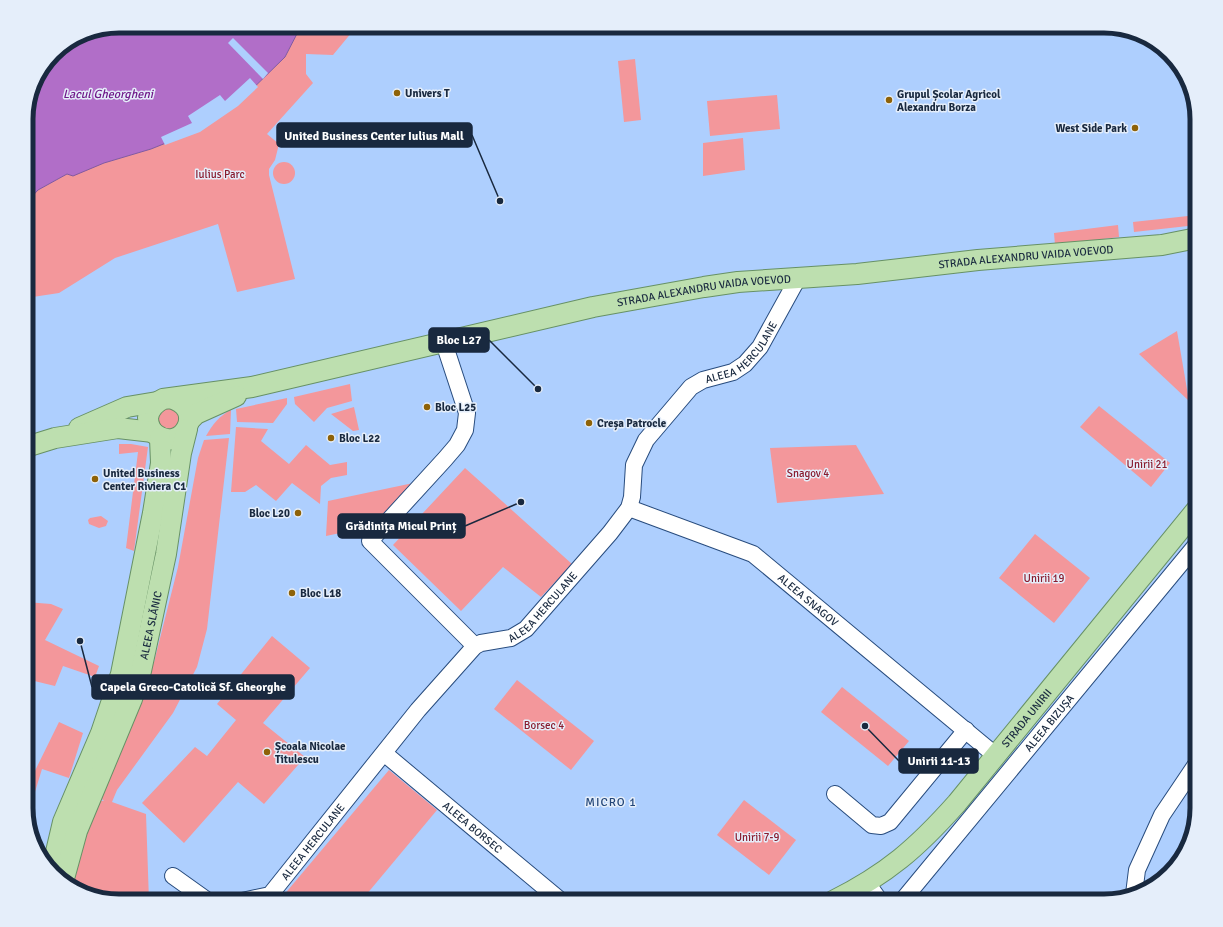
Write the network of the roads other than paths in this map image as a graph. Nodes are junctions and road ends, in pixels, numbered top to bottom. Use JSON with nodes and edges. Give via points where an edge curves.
{"nodes":[{"id":1,"x":1190,"y":239,"type":"edge"},
{"id":2,"x":1165,"y":244,"type":"junction"},
{"id":3,"x":1190,"y":249,"type":"edge"},
{"id":4,"x":798,"y":278,"type":"junction"},
{"id":5,"x":444,"y":343,"type":"junction"},
{"id":6,"x":252,"y":387,"type":"junction"},
{"id":7,"x":163,"y":400,"type":"junction"},
{"id":8,"x":188,"y":425,"type":"junction"},
{"id":9,"x":156,"y":435,"type":"junction"},
{"id":10,"x":55,"y":438,"type":"junction"},
{"id":11,"x":33,"y":445,"type":"edge"},
{"id":12,"x":628,"y":508,"type":"junction"},
{"id":13,"x":1190,"y":518,"type":"edge"},
{"id":14,"x":1190,"y":552,"type":"edge"},
{"id":15,"x":474,"y":646,"type":"junction"},
{"id":16,"x":966,"y":730,"type":"junction"},
{"id":17,"x":385,"y":754,"type":"junction"},
{"id":18,"x":995,"y":755,"type":"junction"},
{"id":19,"x":1190,"y":773,"type":"edge"},
{"id":20,"x":835,"y":794,"type":"dead end"},
{"id":21,"x":53,"y":863,"type":"edge"},
{"id":22,"x":65,"y":874,"type":"edge"},
{"id":23,"x":173,"y":876,"type":"dead end"},
{"id":24,"x":867,"y":882,"type":"junction"},
{"id":25,"x":1135,"y":888,"type":"edge"},
{"id":26,"x":198,"y":894,"type":"edge"},
{"id":27,"x":271,"y":894,"type":"edge"},
{"id":28,"x":553,"y":894,"type":"edge"},
{"id":29,"x":846,"y":894,"type":"edge"},
{"id":30,"x":875,"y":894,"type":"edge"},
{"id":31,"x":907,"y":894,"type":"edge"}],
"edges":[{"from":1,"to":2,"type":"main road","name":"STRADA ALEXANDRU VAIDA VOEVOD"},
{"from":2,"to":3,"type":"main road","name":"STRADA ALEXANDRU VAIDA VOEVOD"},
{"from":2,"to":4,"type":"main road","name":"STRADA ALEXANDRU VAIDA VOEVOD"},
{"from":4,"to":5,"type":"main road","name":"STRADA ALEXANDRU VAIDA VOEVOD","via":[[738,282],[619,302]]},
{"from":4,"to":12,"type":"street","name":"ALEEA HERCULANE","via":[[760,347],[745,364],[733,372],[703,380],[690,387],[646,440],[634,465],[632,497]]},
{"from":5,"to":6,"type":"main road","name":"STRADA ALEXANDRU VAIDA VOEVOD"},
{"from":5,"to":15,"type":"street","via":[[467,413],[465,430],[457,445],[370,541]]},
{"from":6,"to":7,"type":"main road","name":"STRADA ALEXANDRU VAIDA VOEVOD"},
{"from":6,"to":8,"type":"main road","name":"STRADA ALEXANDRU VAIDA VOEVOD","via":[[196,414]]},
{"from":7,"to":8,"type":"main road","via":[[178,400],[184,405],[188,412]]},
{"from":7,"to":9,"type":"main road","via":[[151,408],[148,416],[149,425]]},
{"from":7,"to":10,"type":"main road","name":"STRADA ALEXANDRU VAIDA VOEVOD","via":[[116,411]]},
{"from":8,"to":9,"type":"main road","via":[[182,435],[175,439],[167,440]]},
{"from":8,"to":22,"type":"main road","name":"ALEEA SLĂNIC","via":[[179,463],[166,554],[141,671],[132,699],[77,831]]},
{"from":9,"to":10,"type":"main road","via":[[118,428]]},
{"from":9,"to":21,"type":"main road","name":"ALEEA SLĂNIC","via":[[161,463],[121,674],[101,733],[63,822]]},
{"from":10,"to":11,"type":"main road"},
{"from":12,"to":15,"type":"street","name":"ALEEA HERCULANE","via":[[610,533],[526,629],[511,638]]},
{"from":12,"to":16,"type":"street","name":"ALEEA SNAGOV","via":[[753,554]]},
{"from":13,"to":18,"type":"main road","name":"STRADA UNIRII"},
{"from":14,"to":31,"type":"street","name":"ALEEA BIZUȘA"},
{"from":15,"to":17,"type":"street","name":"ALEEA HERCULANE","via":[[418,710]]},
{"from":16,"to":18,"type":"street","name":"ALEEA SNAGOV"},
{"from":16,"to":20,"type":"street","via":[[890,822],[881,826],[872,825]]},
{"from":17,"to":27,"type":"street","name":"ALEEA HERCULANE"},
{"from":17,"to":28,"type":"street","name":"ALEEA BORSEC"},
{"from":18,"to":24,"type":"main road","name":"STRADA UNIRII","via":[[957,803],[920,843],[891,867]]},
{"from":19,"to":25,"type":"street","via":[[1162,815],[1137,870]]},
{"from":23,"to":26,"type":"street"},
{"from":24,"to":29,"type":"main road","name":"STRADA UNIRII"},
{"from":24,"to":30,"type":"street"}]}
